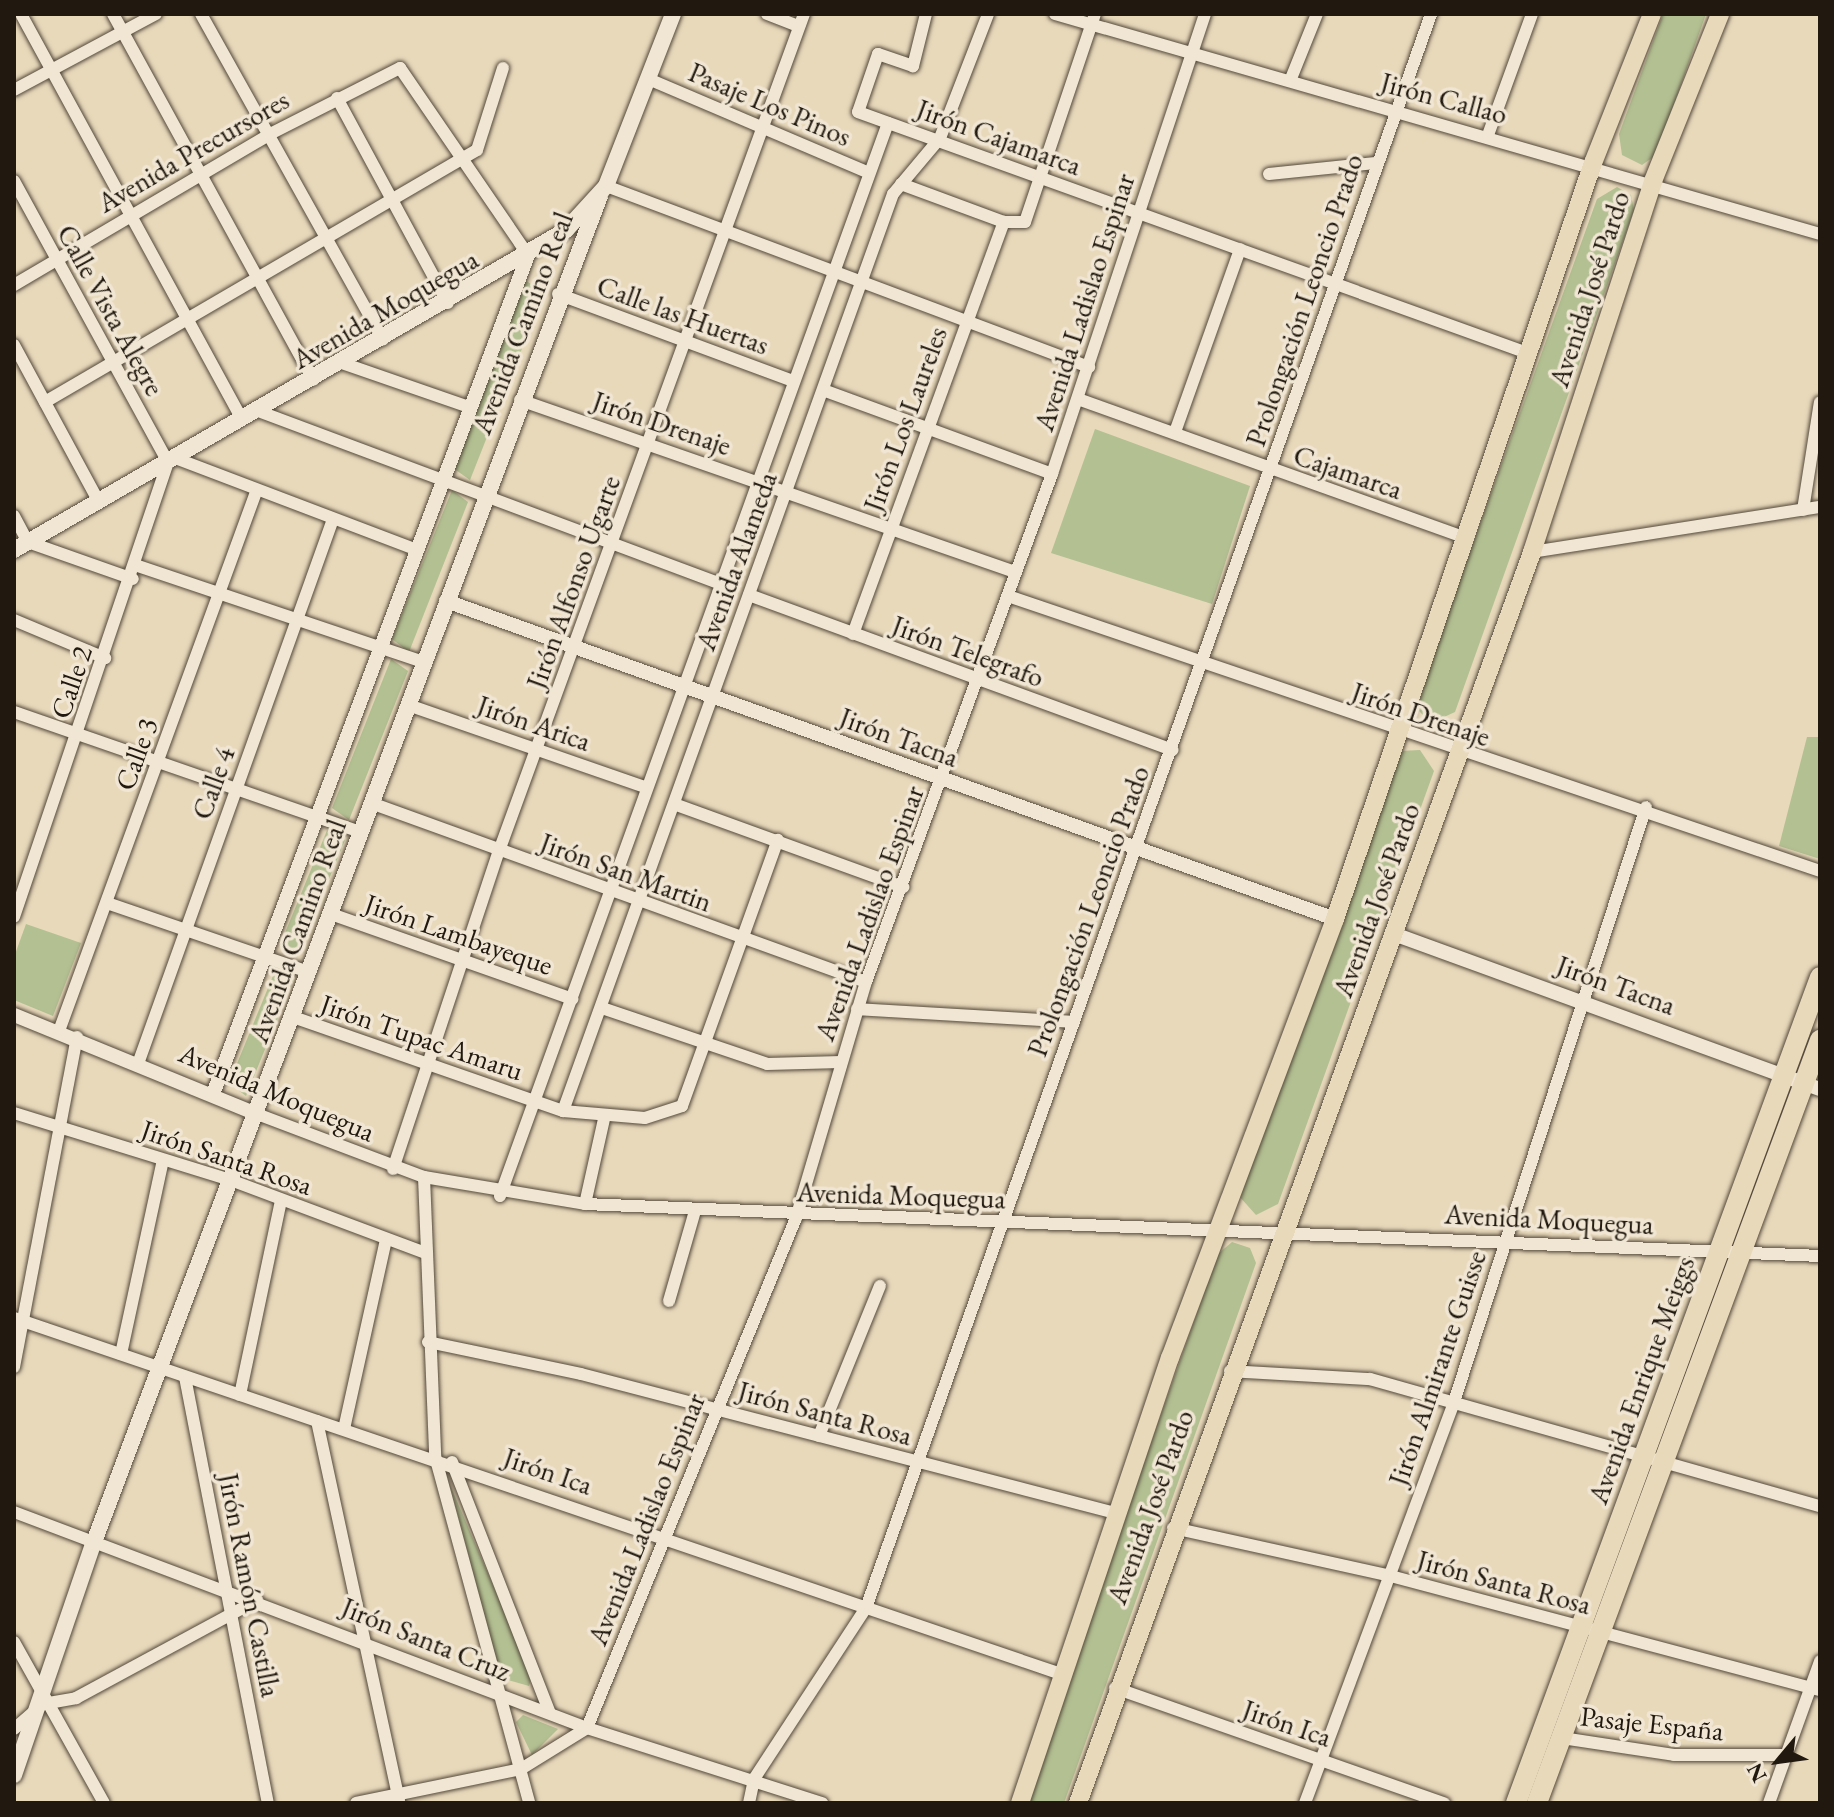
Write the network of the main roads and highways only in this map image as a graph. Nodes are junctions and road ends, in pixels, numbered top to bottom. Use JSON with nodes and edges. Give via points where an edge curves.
{"nodes":[{"id":1,"x":673,"y":14,"type":"edge"},
{"id":2,"x":1652,"y":14,"type":"edge"},
{"id":3,"x":1720,"y":14,"type":"edge"},
{"id":4,"x":603,"y":191,"type":"junction"},
{"id":5,"x":21,"y":546,"type":"edge"},
{"id":6,"x":1820,"y":977,"type":"edge"},
{"id":7,"x":1820,"y":1040,"type":"edge"},
{"id":8,"x":1812,"y":1086,"type":"edge"},
{"id":9,"x":1726,"y":1255,"type":"junction"},
{"id":10,"x":1591,"y":1631,"type":"junction"},
{"id":11,"x":14,"y":1775,"type":"edge"},
{"id":12,"x":1020,"y":1803,"type":"edge"},
{"id":13,"x":1078,"y":1803,"type":"edge"},
{"id":14,"x":1516,"y":1803,"type":"edge"},
{"id":15,"x":1537,"y":1803,"type":"edge"}],
"edges":[{"from":1,"to":4,"type":"main road","name":"Avenida Moquegua"},
{"from":2,"to":12,"type":"main road","name":"Avenida José Pardo","via":[[1593,163],[1402,733],[1115,1513]]},
{"from":3,"to":13,"type":"main road","name":"Avenida José Pardo","via":[[1653,181],[1532,552],[1114,1688]]},
{"from":4,"to":5,"type":"main road","name":"Avenida Moquegua","via":[[528,255]]},
{"from":4,"to":11,"type":"main road","name":"Avenida Camino Real","via":[[558,294],[164,1368],[94,1542],[43,1704]]},
{"from":6,"to":9,"type":"highway","name":"Avenida Enrique Meiggs"},
{"from":7,"to":8,"type":"highway","name":"Avenida Enrique Meiggs"},
{"from":8,"to":9,"type":"highway","name":"Avenida Enrique Meiggs"},
{"from":9,"to":10,"type":"highway","name":"Avenida Enrique Meiggs"},
{"from":10,"to":14,"type":"highway","name":"Avenida Enrique Meiggs"},
{"from":10,"to":15,"type":"highway","name":"Avenida Enrique Meiggs","via":[[1562,1738]]}]}
